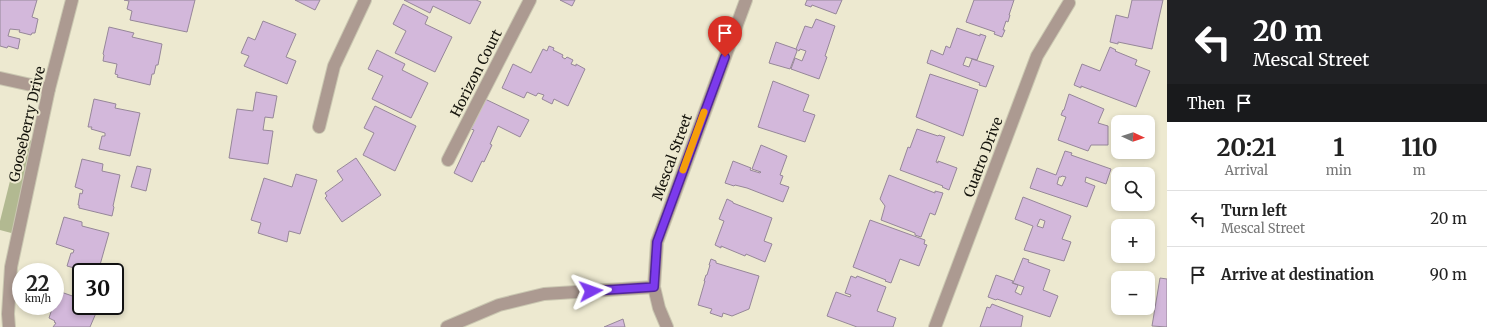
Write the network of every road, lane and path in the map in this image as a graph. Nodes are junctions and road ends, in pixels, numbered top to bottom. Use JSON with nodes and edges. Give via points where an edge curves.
{"nodes":[{"id":1,"x":72,"y":0,"type":"edge"},
{"id":2,"x":365,"y":0,"type":"edge"},
{"id":3,"x":530,"y":0,"type":"edge"},
{"id":4,"x":746,"y":0,"type":"edge"},
{"id":5,"x":1069,"y":3,"type":"dead end"},
{"id":6,"x":0,"y":78,"type":"edge"},
{"id":7,"x":49,"y":88,"type":"junction"},
{"id":8,"x":319,"y":127,"type":"dead end"},
{"id":9,"x":448,"y":160,"type":"dead end"},
{"id":10,"x":654,"y":287,"type":"junction"},
{"id":11,"x":9,"y":327,"type":"edge"},
{"id":12,"x":447,"y":327,"type":"edge"},
{"id":13,"x":667,"y":327,"type":"edge"},
{"id":14,"x":935,"y":327,"type":"edge"}],
"edges":[{"from":1,"to":7,"type":"street","name":"Gooseberry Drive"},
{"from":2,"to":8,"type":"street","via":[[334,66]]},
{"from":3,"to":9,"type":"street","name":"Horizon Court"},
{"from":4,"to":10,"type":"street","name":"Mescal Street","via":[[657,242]]},
{"from":5,"to":14,"type":"street","name":"Cuatro Drive","via":[[1038,56]]},
{"from":6,"to":7,"type":"street"},
{"from":7,"to":11,"type":"street","name":"Gooseberry Drive","via":[[11,267]]},
{"from":10,"to":12,"type":"street","via":[[544,294],[499,305]]},
{"from":10,"to":13,"type":"street","name":"Mescal Street"}]}
